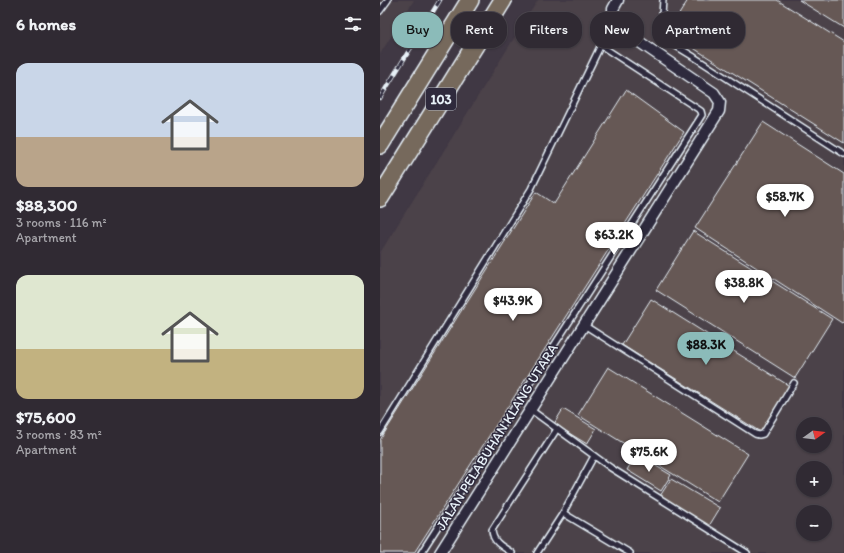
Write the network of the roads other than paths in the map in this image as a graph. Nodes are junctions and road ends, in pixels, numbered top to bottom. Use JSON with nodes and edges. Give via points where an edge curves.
{"nodes":[{"id":1,"x":388,"y":0,"type":"edge"},
{"id":2,"x":470,"y":0,"type":"edge"},
{"id":3,"x":503,"y":0,"type":"edge"},
{"id":4,"x":618,"y":0,"type":"edge"},
{"id":5,"x":663,"y":0,"type":"edge"},
{"id":6,"x":380,"y":11,"type":"edge"},
{"id":7,"x":613,"y":12,"type":"edge"},
{"id":8,"x":644,"y":45,"type":"edge"},
{"id":9,"x":599,"y":48,"type":"edge"},
{"id":10,"x":605,"y":48,"type":"edge"},
{"id":11,"x":380,"y":145,"type":"edge"},
{"id":12,"x":844,"y":154,"type":"edge"},
{"id":13,"x":380,"y":198,"type":"edge"},
{"id":14,"x":584,"y":325,"type":"junction"},
{"id":15,"x":794,"y":383,"type":"dead end"},
{"id":16,"x":530,"y":410,"type":"junction"},
{"id":17,"x":557,"y":429,"type":"junction"},
{"id":18,"x":380,"y":432,"type":"edge"},
{"id":19,"x":594,"y":456,"type":"junction"},
{"id":20,"x":563,"y":513,"type":"junction"},
{"id":21,"x":627,"y":552,"type":"edge"},
{"id":22,"x":421,"y":553,"type":"edge"},
{"id":23,"x":440,"y":553,"type":"edge"},
{"id":24,"x":512,"y":553,"type":"edge"},
{"id":25,"x":537,"y":553,"type":"edge"},
{"id":26,"x":747,"y":553,"type":"edge"}],
"edges":[{"from":1,"to":6,"type":"lane"},
{"from":2,"to":11,"type":"main road","number":"103"},
{"from":3,"to":13,"type":"main road","number":"103"},
{"from":4,"to":7,"type":"street"},
{"from":5,"to":12,"type":"lane","via":[[661,29],[671,43]]},
{"from":8,"to":14,"type":"street","name":"JALAN PELABUHAN KLANG UTARA","via":[[714,93],[720,102],[719,111]]},
{"from":9,"to":18,"type":"lane","via":[[531,189]]},
{"from":10,"to":22,"type":"lane","via":[[701,110],[702,115]]},
{"from":14,"to":15,"type":"lane","via":[[755,434],[764,434]]},
{"from":14,"to":16,"type":"street","name":"JALAN PELABUHAN KLANG UTARA"},
{"from":16,"to":17,"type":"lane"},
{"from":16,"to":23,"type":"street","name":"JALAN PELABUHAN KLANG UTARA"},
{"from":17,"to":19,"type":"lane"},
{"from":17,"to":24,"type":"lane","via":[[492,530],[496,542]]},
{"from":19,"to":20,"type":"lane"},
{"from":19,"to":26,"type":"lane"},
{"from":20,"to":21,"type":"lane"},
{"from":20,"to":25,"type":"lane"}]}
